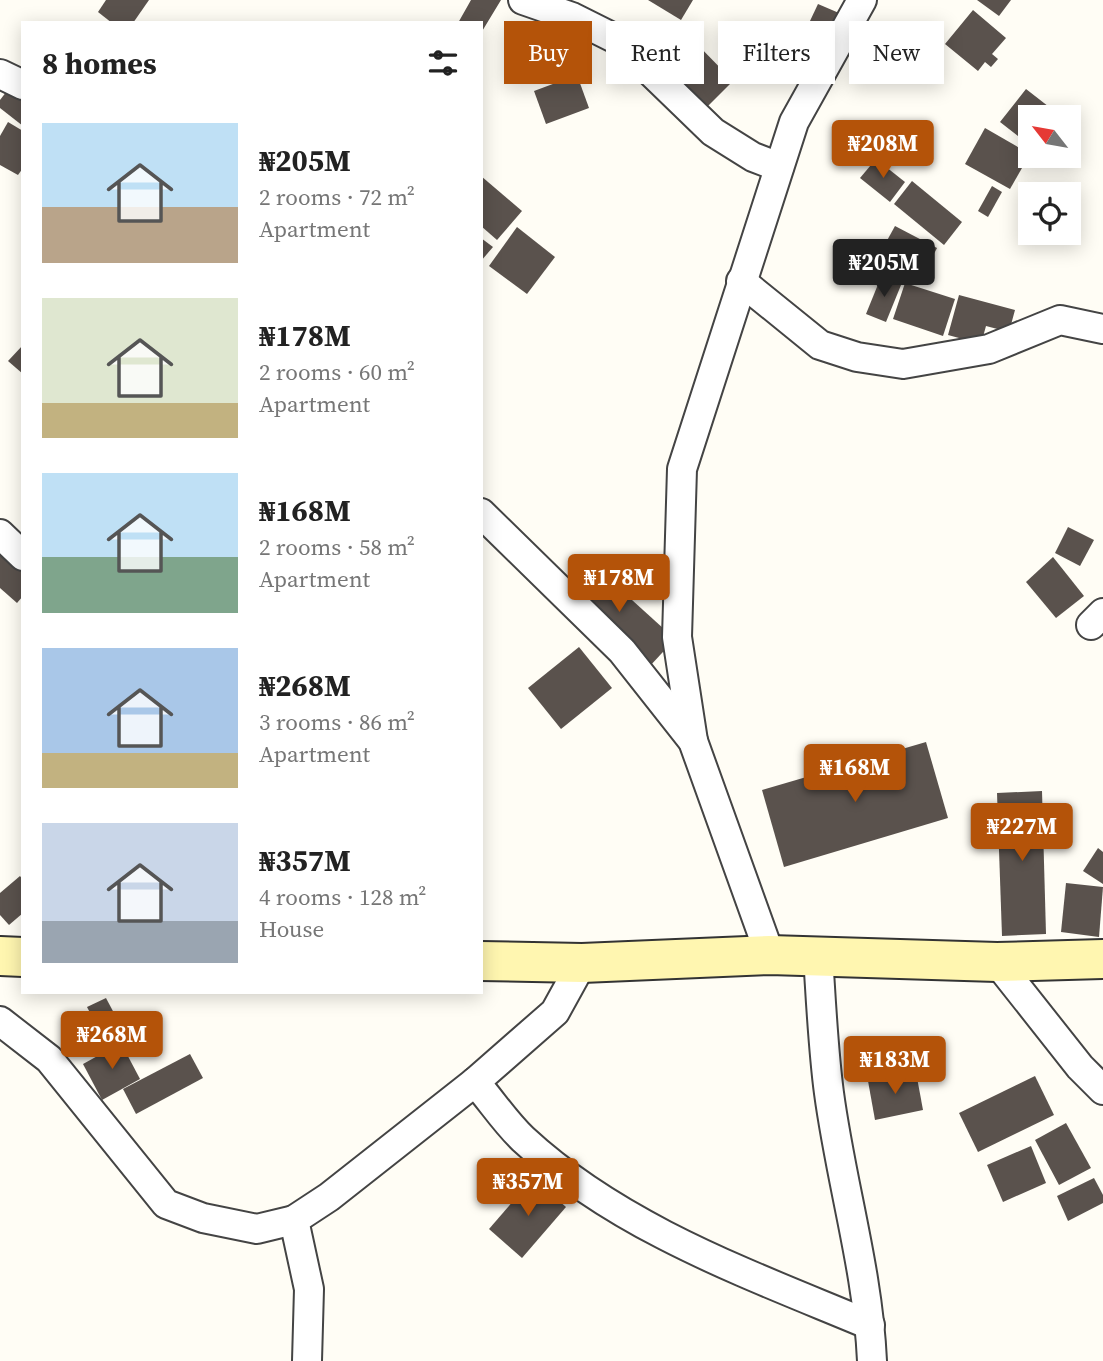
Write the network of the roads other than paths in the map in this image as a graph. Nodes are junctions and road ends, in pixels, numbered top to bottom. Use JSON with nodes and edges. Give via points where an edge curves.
{"nodes":[{"id":1,"x":523,"y":0,"type":"edge"},
{"id":2,"x":862,"y":0,"type":"edge"},
{"id":3,"x":0,"y":74,"type":"edge"},
{"id":4,"x":21,"y":84,"type":"edge"},
{"id":5,"x":779,"y":167,"type":"junction"},
{"id":6,"x":741,"y":281,"type":"junction"},
{"id":7,"x":1103,"y":329,"type":"edge"},
{"id":8,"x":483,"y":515,"type":"edge"},
{"id":9,"x":0,"y":534,"type":"edge"},
{"id":10,"x":21,"y":554,"type":"edge"},
{"id":11,"x":693,"y":741,"type":"junction"},
{"id":12,"x":770,"y":955,"type":"junction"},
{"id":13,"x":818,"y":955,"type":"junction"},
{"id":14,"x":0,"y":956,"type":"edge"},
{"id":15,"x":21,"y":957,"type":"edge"},
{"id":16,"x":1103,"y":959,"type":"edge"},
{"id":17,"x":483,"y":961,"type":"edge"},
{"id":18,"x":997,"y":962,"type":"junction"},
{"id":19,"x":582,"y":963,"type":"junction"},
{"id":20,"x":0,"y":1021,"type":"edge"},
{"id":21,"x":475,"y":1082,"type":"junction"},
{"id":22,"x":1103,"y":1090,"type":"edge"},
{"id":23,"x":293,"y":1220,"type":"junction"},
{"id":24,"x":870,"y":1325,"type":"junction"},
{"id":25,"x":307,"y":1361,"type":"edge"},
{"id":26,"x":872,"y":1361,"type":"edge"}],
"edges":[{"from":1,"to":5,"type":"street","via":[[618,40],[713,132]]},
{"from":2,"to":5,"type":"street","via":[[794,122]]},
{"from":3,"to":4,"type":"street"},
{"from":5,"to":6,"type":"street"},
{"from":6,"to":7,"type":"street","via":[[820,345],[903,364],[989,349],[1060,320]]},
{"from":6,"to":11,"type":"street","via":[[682,469],[677,638]]},
{"from":8,"to":11,"type":"street","via":[[622,651]]},
{"from":9,"to":10,"type":"street"},
{"from":11,"to":12,"type":"street"},
{"from":12,"to":13,"type":"main road"},
{"from":12,"to":19,"type":"main road"},
{"from":13,"to":18,"type":"main road"},
{"from":13,"to":24,"type":"street","via":[[829,1094]]},
{"from":14,"to":15,"type":"main road"},
{"from":16,"to":18,"type":"main road"},
{"from":17,"to":19,"type":"main road"},
{"from":18,"to":22,"type":"street"},
{"from":19,"to":21,"type":"street","via":[[555,1012]]},
{"from":20,"to":23,"type":"street","via":[[49,1059],[166,1204],[203,1218],[257,1229]]},
{"from":21,"to":23,"type":"street"},
{"from":21,"to":24,"type":"street","via":[[522,1139],[623,1212],[711,1258]]},
{"from":23,"to":25,"type":"street","via":[[309,1289]]},
{"from":24,"to":26,"type":"street"}]}
